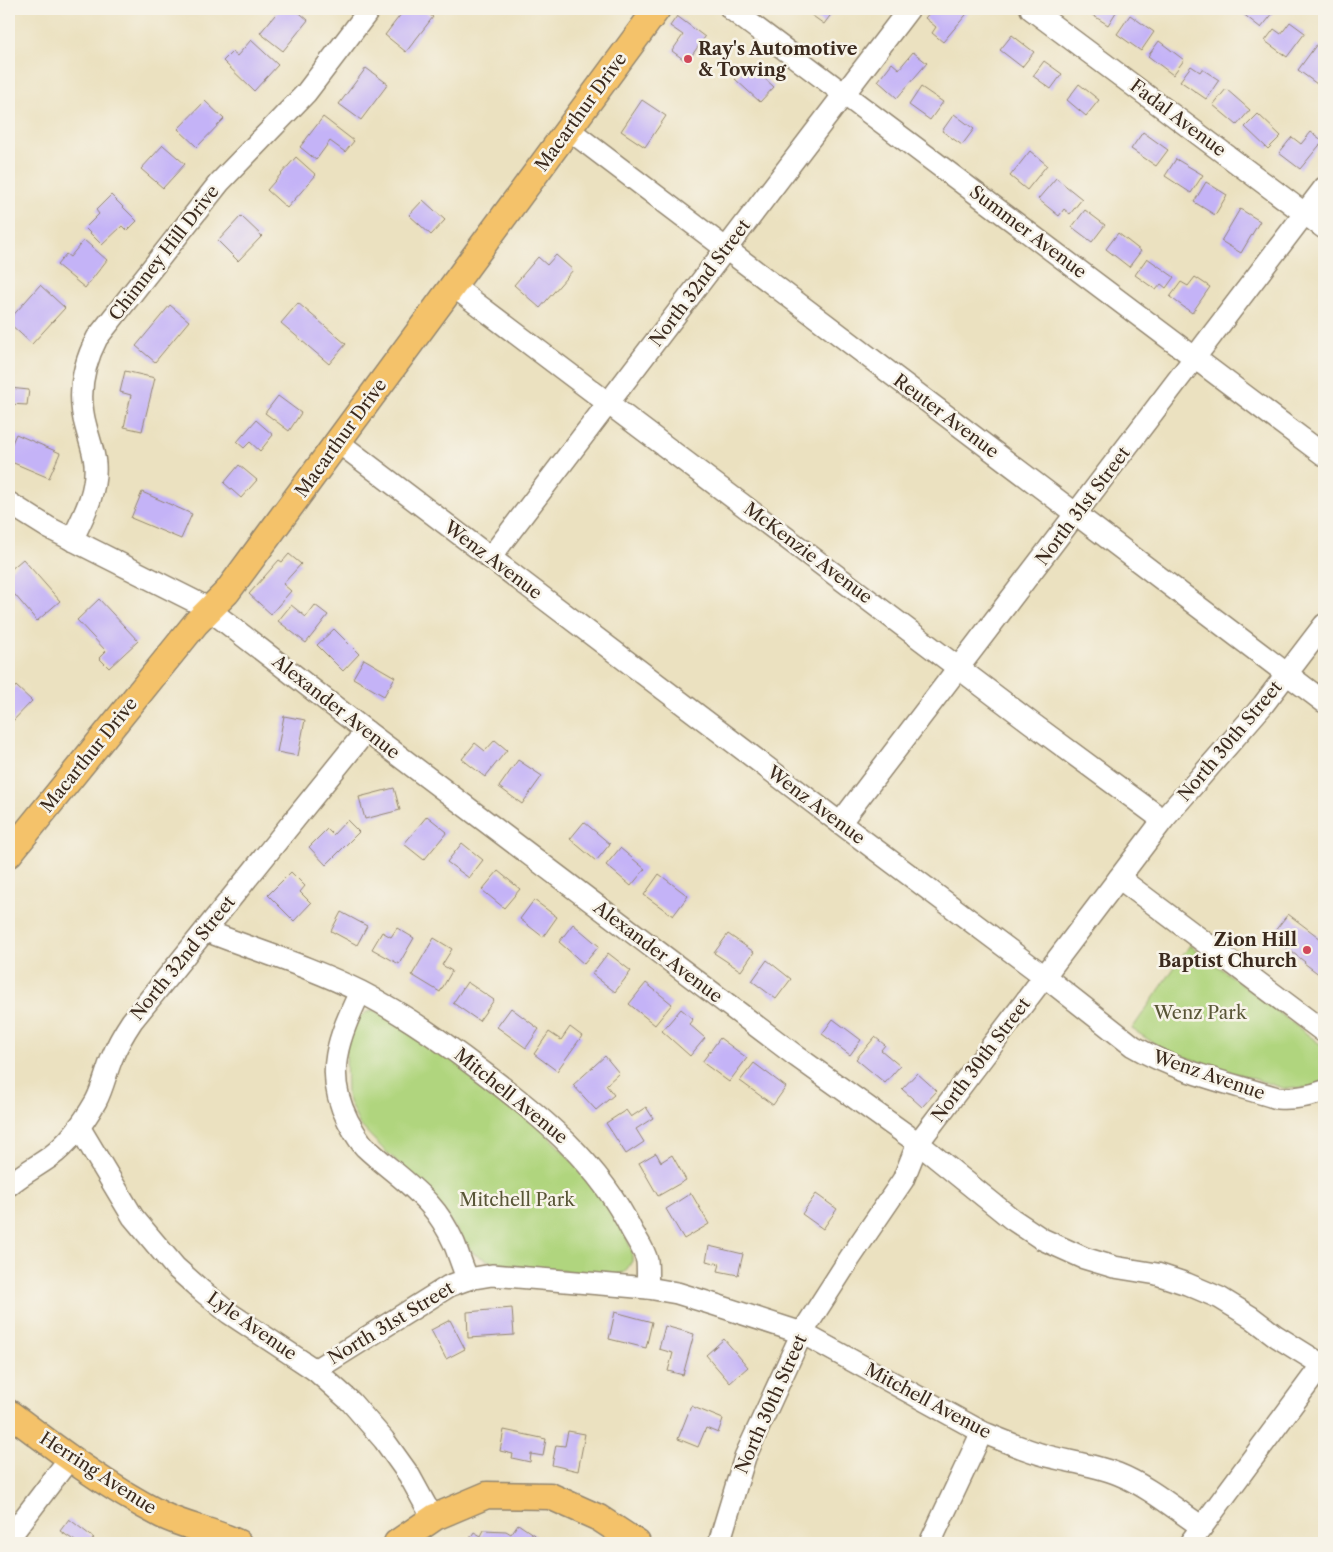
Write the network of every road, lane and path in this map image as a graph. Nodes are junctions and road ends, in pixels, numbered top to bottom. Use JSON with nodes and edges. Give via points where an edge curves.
{"nodes":[{"id":1,"x":370,"y":9,"type":"edge"},
{"id":2,"x":656,"y":9,"type":"edge"},
{"id":3,"x":731,"y":9,"type":"edge"},
{"id":4,"x":909,"y":9,"type":"edge"},
{"id":5,"x":1031,"y":9,"type":"edge"},
{"id":6,"x":844,"y":94,"type":"junction"},
{"id":7,"x":568,"y":129,"type":"junction"},
{"id":8,"x":1324,"y":188,"type":"edge"},
{"id":9,"x":1305,"y":213,"type":"junction"},
{"id":10,"x":1324,"y":228,"type":"edge"},
{"id":11,"x":726,"y":249,"type":"junction"},
{"id":12,"x":453,"y":286,"type":"junction"},
{"id":13,"x":1195,"y":358,"type":"junction"},
{"id":14,"x":608,"y":403,"type":"junction"},
{"id":15,"x":338,"y":442,"type":"junction"},
{"id":16,"x":1324,"y":456,"type":"edge"},
{"id":17,"x":9,"y":503,"type":"edge"},
{"id":18,"x":1076,"y":514,"type":"junction"},
{"id":19,"x":72,"y":540,"type":"junction"},
{"id":20,"x":490,"y":558,"type":"junction"},
{"id":21,"x":209,"y":610,"type":"junction"},
{"id":22,"x":1324,"y":626,"type":"edge"},
{"id":23,"x":959,"y":668,"type":"junction"},
{"id":24,"x":1287,"y":674,"type":"junction"},
{"id":25,"x":1324,"y":702,"type":"edge"},
{"id":26,"x":366,"y":731,"type":"junction"},
{"id":27,"x":1163,"y":820,"type":"junction"},
{"id":28,"x":840,"y":823,"type":"junction"},
{"id":29,"x":10,"y":850,"type":"edge"},
{"id":30,"x":1119,"y":878,"type":"junction"},
{"id":31,"x":206,"y":931,"type":"junction"},
{"id":32,"x":1044,"y":976,"type":"junction"},
{"id":33,"x":360,"y":992,"type":"junction"},
{"id":34,"x":1324,"y":1032,"type":"edge"},
{"id":35,"x":1324,"y":1091,"type":"edge"},
{"id":36,"x":79,"y":1127,"type":"junction"},
{"id":37,"x":918,"y":1143,"type":"junction"},
{"id":38,"x":9,"y":1185,"type":"edge"},
{"id":39,"x":468,"y":1279,"type":"junction"},
{"id":40,"x":648,"y":1288,"type":"junction"},
{"id":41,"x":802,"y":1333,"type":"junction"},
{"id":42,"x":1324,"y":1364,"type":"edge"},
{"id":43,"x":315,"y":1370,"type":"junction"},
{"id":44,"x":9,"y":1413,"type":"edge"},
{"id":45,"x":982,"y":1432,"type":"junction"},
{"id":46,"x":69,"y":1459,"type":"junction"},
{"id":47,"x":163,"y":1516,"type":"junction"},
{"id":48,"x":436,"y":1517,"type":"junction"},
{"id":49,"x":1196,"y":1535,"type":"edge"},
{"id":50,"x":9,"y":1538,"type":"edge"},
{"id":51,"x":192,"y":1543,"type":"edge"},
{"id":52,"x":238,"y":1543,"type":"edge"},
{"id":53,"x":397,"y":1543,"type":"edge"},
{"id":54,"x":636,"y":1543,"type":"edge"},
{"id":55,"x":719,"y":1543,"type":"edge"},
{"id":56,"x":930,"y":1543,"type":"edge"}],
"edges":[{"from":1,"to":19,"type":"street","name":"Chimney Hill Drive","via":[[306,93],[219,183],[89,353],[81,388],[95,478],[89,506]]},
{"from":2,"to":7,"type":"main road","name":"Macarthur Drive"},
{"from":3,"to":6,"type":"street","name":"Summer Avenue"},
{"from":4,"to":6,"type":"street","name":"North 32nd Street"},
{"from":5,"to":9,"type":"street","name":"Fadal Avenue"},
{"from":6,"to":11,"type":"street","name":"North 32nd Street"},
{"from":6,"to":13,"type":"street","name":"Summer Avenue"},
{"from":7,"to":11,"type":"street","name":"Reuter Avenue"},
{"from":7,"to":12,"type":"main road","name":"Macarthur Drive"},
{"from":8,"to":9,"type":"street","name":"North 31st Street"},
{"from":9,"to":10,"type":"street","name":"Fadal Avenue"},
{"from":9,"to":13,"type":"street","name":"North 31st Street"},
{"from":11,"to":14,"type":"street","name":"North 32nd Street"},
{"from":11,"to":18,"type":"street","name":"Reuter Avenue"},
{"from":12,"to":14,"type":"street","name":"McKenzie Avenue"},
{"from":12,"to":15,"type":"main road","name":"Macarthur Drive"},
{"from":13,"to":16,"type":"street","name":"Summer Avenue"},
{"from":13,"to":18,"type":"street","name":"North 31st Street"},
{"from":14,"to":20,"type":"street","name":"North 32nd Street"},
{"from":14,"to":23,"type":"street","name":"McKenzie Avenue"},
{"from":15,"to":20,"type":"street","name":"Wenz Avenue"},
{"from":15,"to":21,"type":"main road","name":"Macarthur Drive","via":[[226,592]]},
{"from":17,"to":19,"type":"street","name":"Alexander Avenue"},
{"from":18,"to":23,"type":"street","name":"North 31st Street"},
{"from":18,"to":24,"type":"street","name":"Reuter Avenue"},
{"from":19,"to":21,"type":"street","name":"Alexander Avenue"},
{"from":20,"to":28,"type":"street","name":"Wenz Avenue"},
{"from":21,"to":26,"type":"street","name":"Alexander Avenue"},
{"from":21,"to":29,"type":"main road","name":"Macarthur Drive"},
{"from":22,"to":24,"type":"street","name":"North 30th Street"},
{"from":23,"to":27,"type":"street","name":"McKenzie Avenue"},
{"from":23,"to":28,"type":"street","name":"North 31st Street"},
{"from":24,"to":25,"type":"street","name":"Reuter Avenue"},
{"from":24,"to":27,"type":"street","name":"North 30th Street"},
{"from":26,"to":31,"type":"street","name":"North 32nd Street"},
{"from":26,"to":37,"type":"street","name":"Alexander Avenue","via":[[796,1056]]},
{"from":27,"to":30,"type":"street","name":"North 30th Street"},
{"from":28,"to":32,"type":"street","name":"Wenz Avenue"},
{"from":30,"to":32,"type":"street","name":"North 30th Street"},
{"from":30,"to":34,"type":"street"},
{"from":31,"to":33,"type":"street","name":"Mitchell Avenue","via":[[313,970]]},
{"from":31,"to":36,"type":"street","name":"North 32nd Street","via":[[120,1039],[98,1096]]},
{"from":32,"to":35,"type":"street","name":"Wenz Avenue","via":[[1149,1056],[1277,1098],[1293,1099]]},
{"from":32,"to":37,"type":"street","name":"North 30th Street"},
{"from":33,"to":39,"type":"street","via":[[339,1040],[335,1059],[342,1108],[363,1145],[431,1206],[454,1242]]},
{"from":33,"to":40,"type":"street","name":"Mitchell Avenue","via":[[401,1014],[455,1051],[572,1145],[627,1220],[647,1260]]},
{"from":36,"to":38,"type":"street","name":"North 32nd Street","via":[[50,1156]]},
{"from":36,"to":43,"type":"street","name":"Lyle Avenue","via":[[134,1217],[176,1267],[229,1313]]},
{"from":37,"to":41,"type":"street","name":"North 30th Street","via":[[903,1180]]},
{"from":37,"to":42,"type":"street","name":"Alexander Avenue","via":[[1012,1219],[1042,1239],[1084,1258],[1157,1274],[1220,1298]]},
{"from":39,"to":40,"type":"street","name":"Mitchell Avenue","via":[[492,1275]]},
{"from":39,"to":43,"type":"street","name":"North 31st Street","via":[[449,1286]]},
{"from":40,"to":41,"type":"street","name":"Mitchell Avenue","via":[[716,1304]]},
{"from":41,"to":45,"type":"street","name":"Mitchell Avenue"},
{"from":41,"to":55,"type":"street","name":"North 30th Street","via":[[745,1457]]},
{"from":42,"to":49,"type":"street"},
{"from":43,"to":48,"type":"street","name":"Lyle Avenue","via":[[351,1402],[384,1440]]},
{"from":44,"to":46,"type":"main road","name":"Herring Avenue"},
{"from":45,"to":49,"type":"street","name":"Mitchell Avenue","via":[[1047,1456],[1118,1474],[1141,1485]]},
{"from":45,"to":56,"type":"street"},
{"from":46,"to":47,"type":"main road","name":"Herring Avenue"},
{"from":46,"to":50,"type":"street"},
{"from":47,"to":51,"type":"main road","name":"Herring Avenue"},
{"from":47,"to":52,"type":"main road","name":"Herring Avenue"},
{"from":48,"to":53,"type":"main road"},
{"from":48,"to":54,"type":"main road","via":[[487,1495],[550,1496],[600,1518]]}]}
